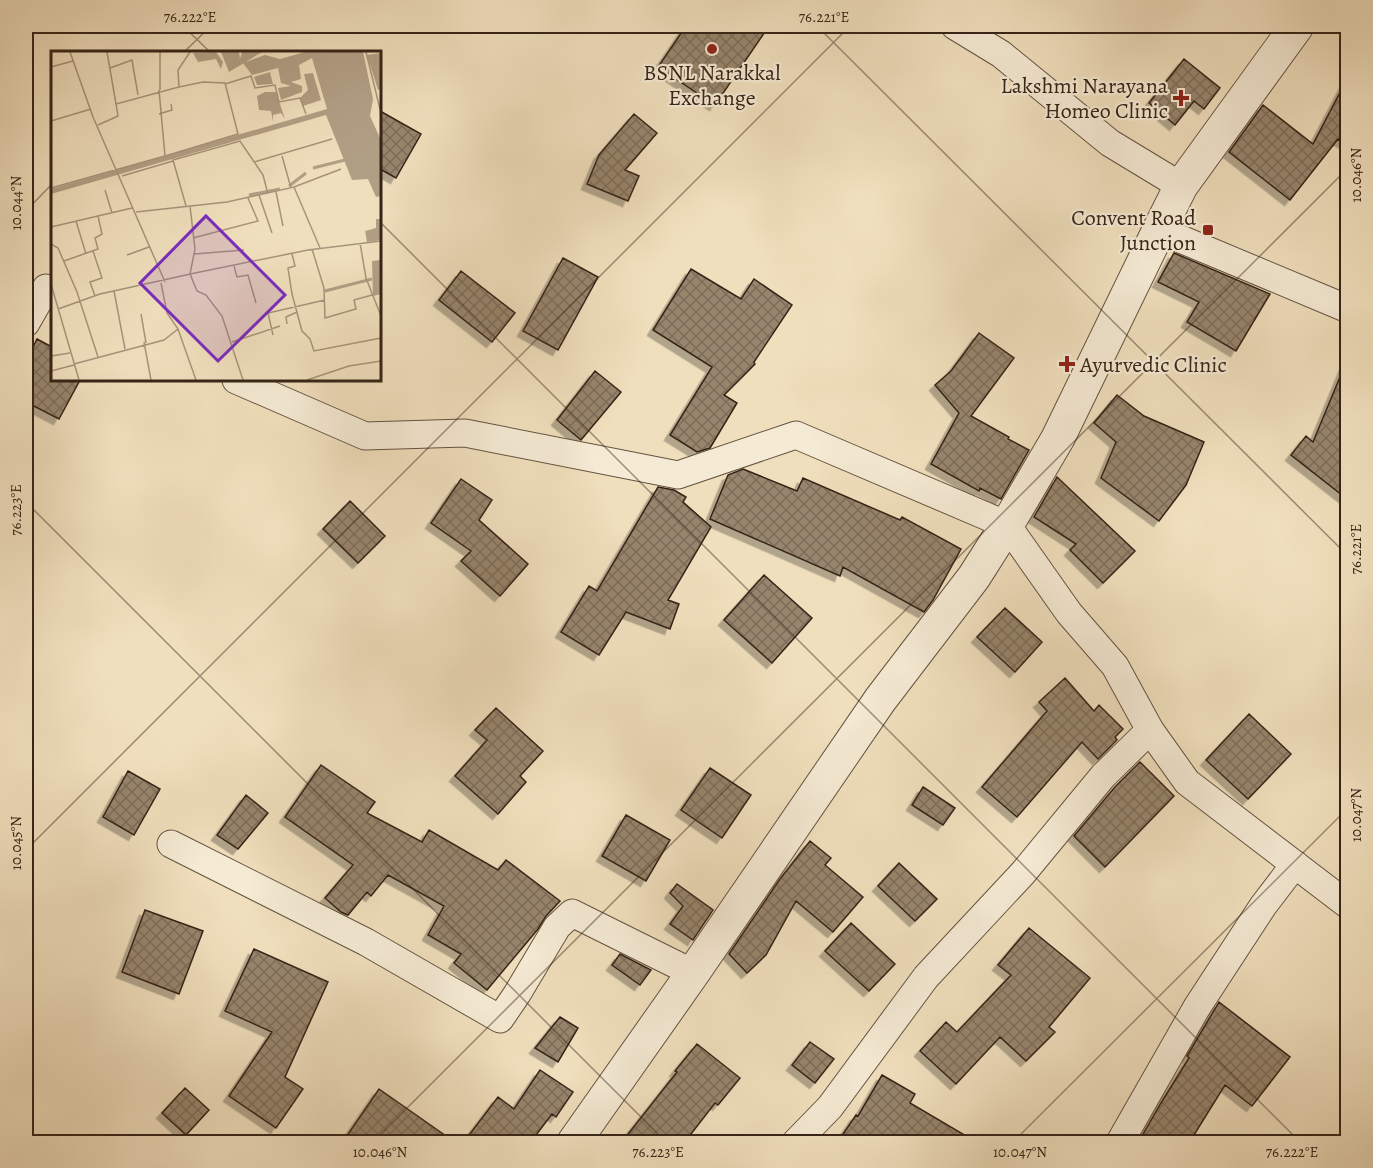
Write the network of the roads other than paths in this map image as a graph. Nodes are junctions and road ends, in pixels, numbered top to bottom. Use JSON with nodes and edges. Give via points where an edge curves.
{"nodes":[{"id":1,"x":955,"y":26,"type":"edge"},
{"id":2,"x":1297,"y":26,"type":"edge"},
{"id":3,"x":1181,"y":186,"type":"junction"},
{"id":4,"x":1159,"y":230,"type":"junction"},
{"id":5,"x":41,"y":286,"type":"edge"},
{"id":6,"x":1347,"y":309,"type":"edge"},
{"id":7,"x":26,"y":323,"type":"edge"},
{"id":8,"x":238,"y":381,"type":"edge"},
{"id":9,"x":1007,"y":525,"type":"junction"},
{"id":10,"x":1150,"y":730,"type":"junction"},
{"id":11,"x":171,"y":844,"type":"dead end"},
{"id":12,"x":1294,"y":864,"type":"junction"},
{"id":13,"x":1347,"y":905,"type":"edge"},
{"id":14,"x":693,"y":973,"type":"junction"},
{"id":15,"x":574,"y":1143,"type":"edge"},
{"id":16,"x":796,"y":1143,"type":"edge"},
{"id":17,"x":1120,"y":1143,"type":"edge"}],
"edges":[{"from":1,"to":3,"type":"street","via":[[1001,54],[1110,143]]},
{"from":2,"to":3,"type":"street"},
{"from":3,"to":4,"type":"street"},
{"from":4,"to":6,"type":"street"},
{"from":4,"to":9,"type":"street","via":[[1058,438]]},
{"from":5,"to":7,"type":"street"},
{"from":8,"to":9,"type":"street","via":[[365,436],[465,433],[678,475],[796,435]]},
{"from":9,"to":10,"type":"street","via":[[1069,613],[1115,666]]},
{"from":9,"to":14,"type":"street","via":[[974,577],[880,700]]},
{"from":10,"to":12,"type":"street","via":[[1187,783]]},
{"from":10,"to":16,"type":"street","via":[[1103,776],[1023,873],[926,977],[830,1107]]},
{"from":11,"to":14,"type":"street","via":[[366,942],[500,1018],[557,927],[572,913]]},
{"from":12,"to":13,"type":"street"},
{"from":12,"to":17,"type":"street","via":[[1197,1007]]},
{"from":14,"to":15,"type":"street"}]}
